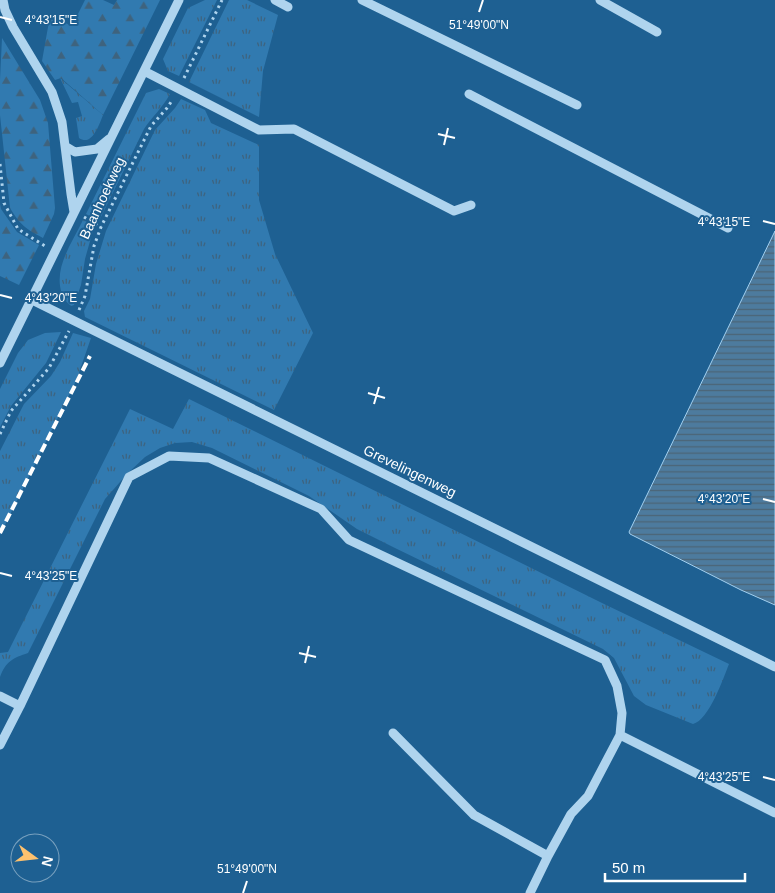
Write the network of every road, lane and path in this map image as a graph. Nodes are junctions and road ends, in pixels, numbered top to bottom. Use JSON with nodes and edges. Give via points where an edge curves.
{"nodes":[{"id":1,"x":3,"y":0,"type":"edge"},
{"id":2,"x":179,"y":0,"type":"edge"},
{"id":3,"x":222,"y":0,"type":"edge"},
{"id":4,"x":275,"y":0,"type":"edge"},
{"id":5,"x":362,"y":0,"type":"edge"},
{"id":6,"x":600,"y":0,"type":"edge"},
{"id":7,"x":288,"y":6,"type":"dead end"},
{"id":8,"x":657,"y":32,"type":"dead end"},
{"id":9,"x":144,"y":71,"type":"junction"},
{"id":10,"x":179,"y":88,"type":"junction"},
{"id":11,"x":470,"y":94,"type":"dead end"},
{"id":12,"x":577,"y":105,"type":"dead end"},
{"id":13,"x":111,"y":137,"type":"junction"},
{"id":14,"x":65,"y":146,"type":"junction"},
{"id":15,"x":0,"y":164,"type":"edge"},
{"id":16,"x":471,"y":205,"type":"dead end"},
{"id":17,"x":74,"y":212,"type":"junction"},
{"id":18,"x":728,"y":228,"type":"dead end"},
{"id":19,"x":55,"y":252,"type":"junction"},
{"id":20,"x":32,"y":300,"type":"junction"},
{"id":21,"x":74,"y":321,"type":"junction"},
{"id":22,"x":0,"y":363,"type":"edge"},
{"id":23,"x":0,"y":434,"type":"edge"},
{"id":24,"x":775,"y":667,"type":"edge"},
{"id":25,"x":0,"y":696,"type":"edge"},
{"id":26,"x":20,"y":706,"type":"junction"},
{"id":27,"x":393,"y":733,"type":"dead end"},
{"id":28,"x":620,"y":736,"type":"junction"},
{"id":29,"x":0,"y":745,"type":"edge"},
{"id":30,"x":775,"y":813,"type":"edge"},
{"id":31,"x":548,"y":856,"type":"junction"},
{"id":32,"x":530,"y":893,"type":"edge"}],
"edges":[{"from":1,"to":14,"type":"street","via":[[13,27],[52,92],[62,122]]},
{"from":2,"to":9,"type":"street","name":"Baanhoekweg"},
{"from":3,"to":10,"type":"path","name":"Baanhoekweg"},
{"from":4,"to":7,"type":"street"},
{"from":5,"to":12,"type":"street"},
{"from":6,"to":8,"type":"street"},
{"from":9,"to":10,"type":"street"},
{"from":9,"to":13,"type":"street","name":"Baanhoekweg"},
{"from":10,"to":16,"type":"street","via":[[259,130],[294,129],[454,211]]},
{"from":10,"to":21,"type":"path","name":"Baanhoekweg","via":[[151,126],[101,227],[94,246],[85,296]]},
{"from":11,"to":18,"type":"street"},
{"from":13,"to":14,"type":"street","via":[[97,149],[76,152]]},
{"from":13,"to":17,"type":"street","name":"Baanhoekweg"},
{"from":14,"to":17,"type":"street"},
{"from":15,"to":19,"type":"path","via":[[4,203],[18,228]]},
{"from":17,"to":19,"type":"street","name":"Baanhoekweg"},
{"from":19,"to":20,"type":"street","name":"Baanhoekweg"},
{"from":20,"to":21,"type":"street","name":"Grevelingenweg"},
{"from":20,"to":22,"type":"street","name":"Baanhoekweg"},
{"from":21,"to":23,"type":"path","name":"Baanhoekweg","via":[[49,368],[11,411]]},
{"from":21,"to":24,"type":"street","name":"Grevelingenweg"},
{"from":25,"to":26,"type":"street"},
{"from":26,"to":28,"type":"street","via":[[129,476],[169,456],[209,458],[321,509],[349,540],[605,660],[617,686],[622,713]]},
{"from":26,"to":29,"type":"street"},
{"from":27,"to":31,"type":"street","via":[[474,815]]},
{"from":28,"to":30,"type":"street"},
{"from":28,"to":31,"type":"street","via":[[588,796],[571,814]]},
{"from":31,"to":32,"type":"street"}]}
